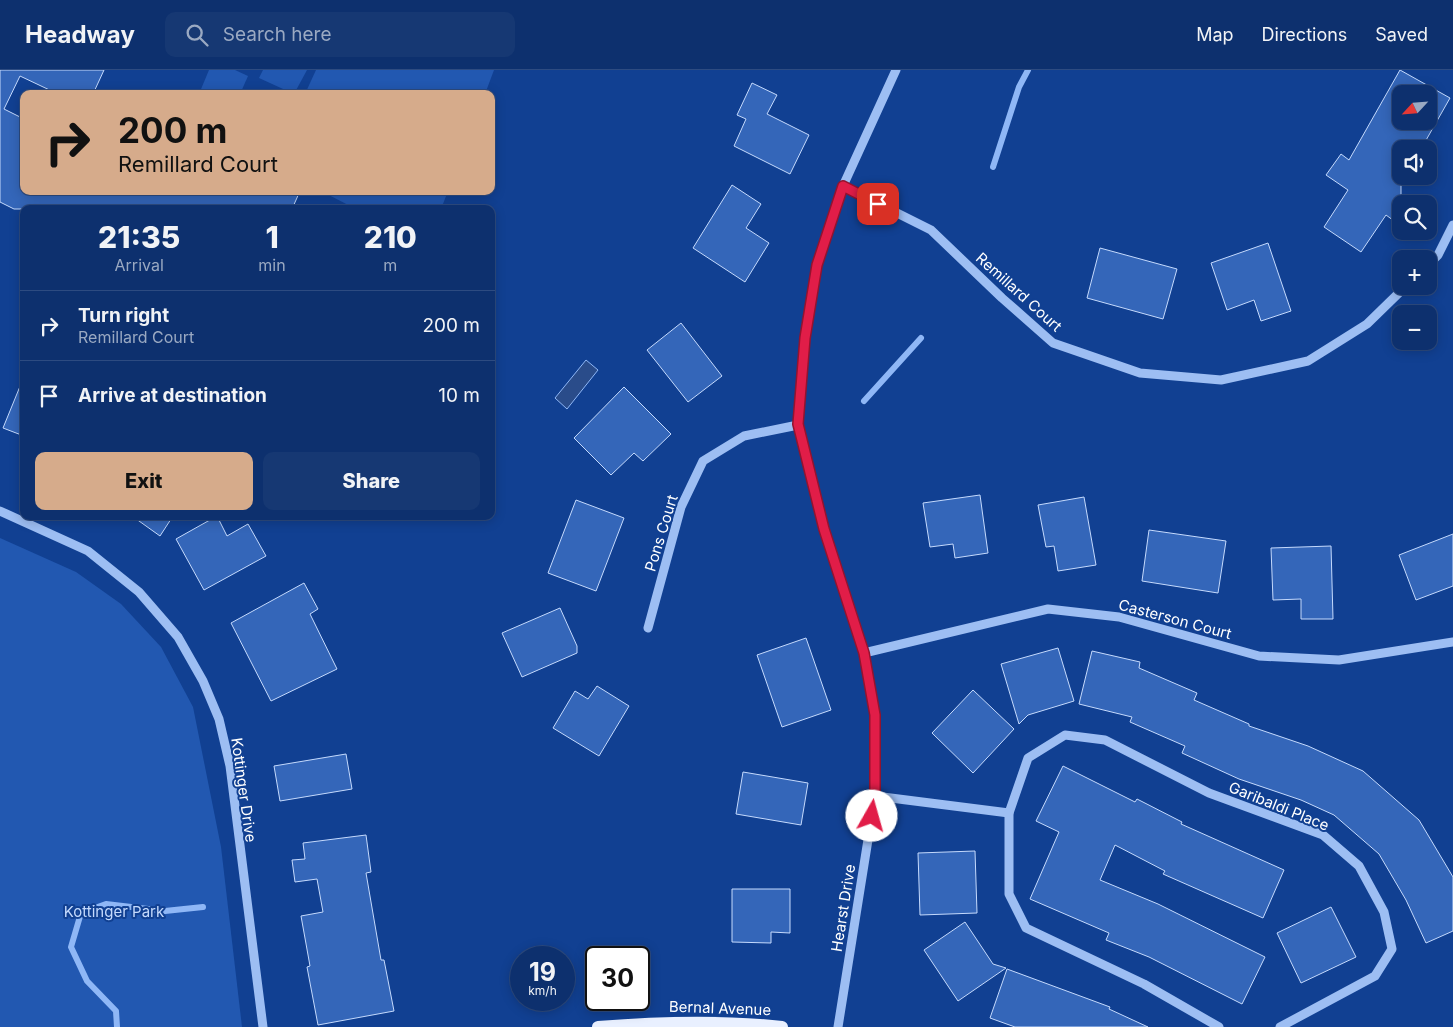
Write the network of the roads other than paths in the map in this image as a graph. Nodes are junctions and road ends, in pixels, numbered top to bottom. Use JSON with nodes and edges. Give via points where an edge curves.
{"nodes":[{"id":1,"x":896,"y":70,"type":"edge"},
{"id":2,"x":843,"y":186,"type":"junction"},
{"id":3,"x":1453,"y":225,"type":"edge"},
{"id":4,"x":1437,"y":256,"type":"edge"},
{"id":5,"x":1397,"y":295,"type":"edge"},
{"id":6,"x":798,"y":424,"type":"junction"},
{"id":7,"x":0,"y":511,"type":"edge"},
{"id":8,"x":648,"y":628,"type":"dead end"},
{"id":9,"x":1453,"y":642,"type":"edge"},
{"id":10,"x":864,"y":653,"type":"junction"},
{"id":11,"x":875,"y":796,"type":"junction"},
{"id":12,"x":1010,"y":813,"type":"junction"},
{"id":13,"x":262,"y":1027,"type":"edge"},
{"id":14,"x":598,"y":1027,"type":"edge"},
{"id":15,"x":782,"y":1027,"type":"edge"},
{"id":16,"x":838,"y":1027,"type":"edge"},
{"id":17,"x":1219,"y":1027,"type":"edge"},
{"id":18,"x":1280,"y":1027,"type":"edge"}],
"edges":[{"from":1,"to":2,"type":"street","name":"Hearst Drive"},
{"from":2,"to":5,"type":"street","name":"Remillard Court","via":[[931,230],[1053,343],[1140,373],[1221,380],[1308,361],[1368,324]]},
{"from":2,"to":6,"type":"street","name":"Hearst Drive","via":[[817,265],[805,338]]},
{"from":3,"to":4,"type":"street"},
{"from":6,"to":8,"type":"street","name":"Pons Court","via":[[744,436],[703,461],[680,507]]},
{"from":6,"to":10,"type":"street","name":"Hearst Drive","via":[[824,529]]},
{"from":7,"to":13,"type":"street","name":"Kottinger Drive","via":[[88,552],[139,592],[178,637],[203,681],[219,719],[230,766]]},
{"from":9,"to":10,"type":"street","name":"Casterson Court","via":[[1339,660],[1260,656],[1119,617],[1048,609]]},
{"from":10,"to":11,"type":"street","name":"Hearst Drive","via":[[875,715]]},
{"from":11,"to":12,"type":"street"},
{"from":11,"to":16,"type":"street","name":"Hearst Drive"},
{"from":12,"to":17,"type":"street","name":"Garibaldi Place","via":[[1009,894],[1026,928],[1144,984]]},
{"from":12,"to":18,"type":"street","name":"Garibaldi Place","via":[[1028,758],[1065,735],[1105,740],[1209,794],[1322,835],[1359,866],[1384,912],[1392,949],[1375,976]]},
{"from":14,"to":15,"type":"main road","name":"Bernal Avenue","via":[[657,1022],[752,1023]]}]}
